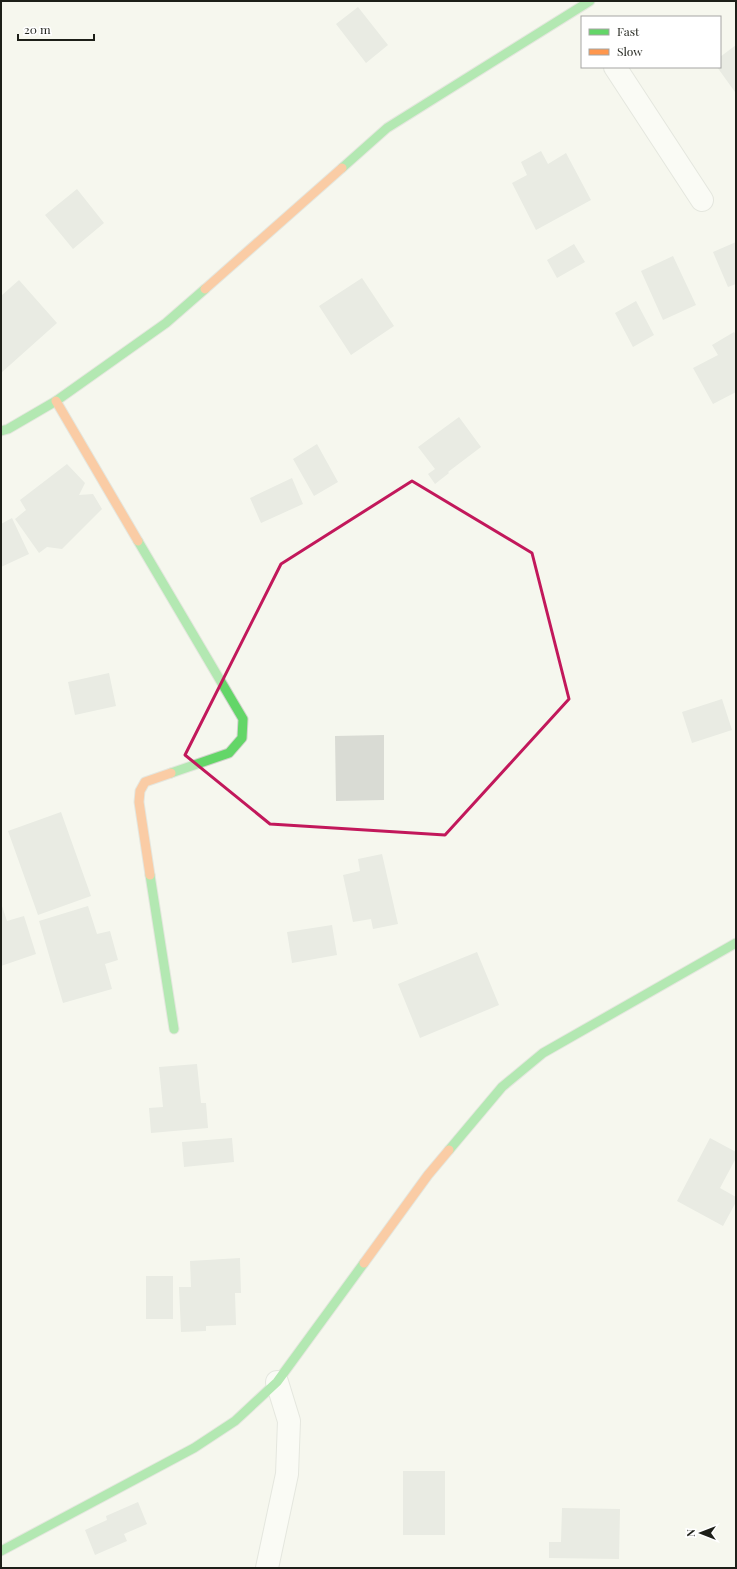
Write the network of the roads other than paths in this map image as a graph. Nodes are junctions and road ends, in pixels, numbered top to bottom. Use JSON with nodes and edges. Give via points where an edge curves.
{"nodes":[{"id":1,"x":583,"y":9,"type":"edge"},
{"id":2,"x":616,"y":68,"type":"edge"},
{"id":3,"x":702,"y":200,"type":"dead end"},
{"id":4,"x":56,"y":401,"type":"junction"},
{"id":5,"x":1,"y":431,"type":"edge"},
{"id":6,"x":736,"y":943,"type":"edge"},
{"id":7,"x":174,"y":1029,"type":"dead end"},
{"id":8,"x":277,"y":1382,"type":"junction"},
{"id":9,"x":1,"y":1551,"type":"edge"},
{"id":10,"x":267,"y":1568,"type":"edge"}],
"edges":[{"from":1,"to":4,"type":"street","via":[[387,128],[166,323]]},
{"from":2,"to":3,"type":"street"},
{"from":4,"to":5,"type":"street"},
{"from":4,"to":7,"type":"street","via":[[243,719],[242,738],[229,753],[145,782],[140,791],[139,802]]},
{"from":6,"to":8,"type":"street","via":[[543,1054],[502,1087],[428,1175]]},
{"from":8,"to":9,"type":"street","via":[[234,1421],[194,1448]]},
{"from":8,"to":10,"type":"street","via":[[289,1421],[287,1474]]}]}
